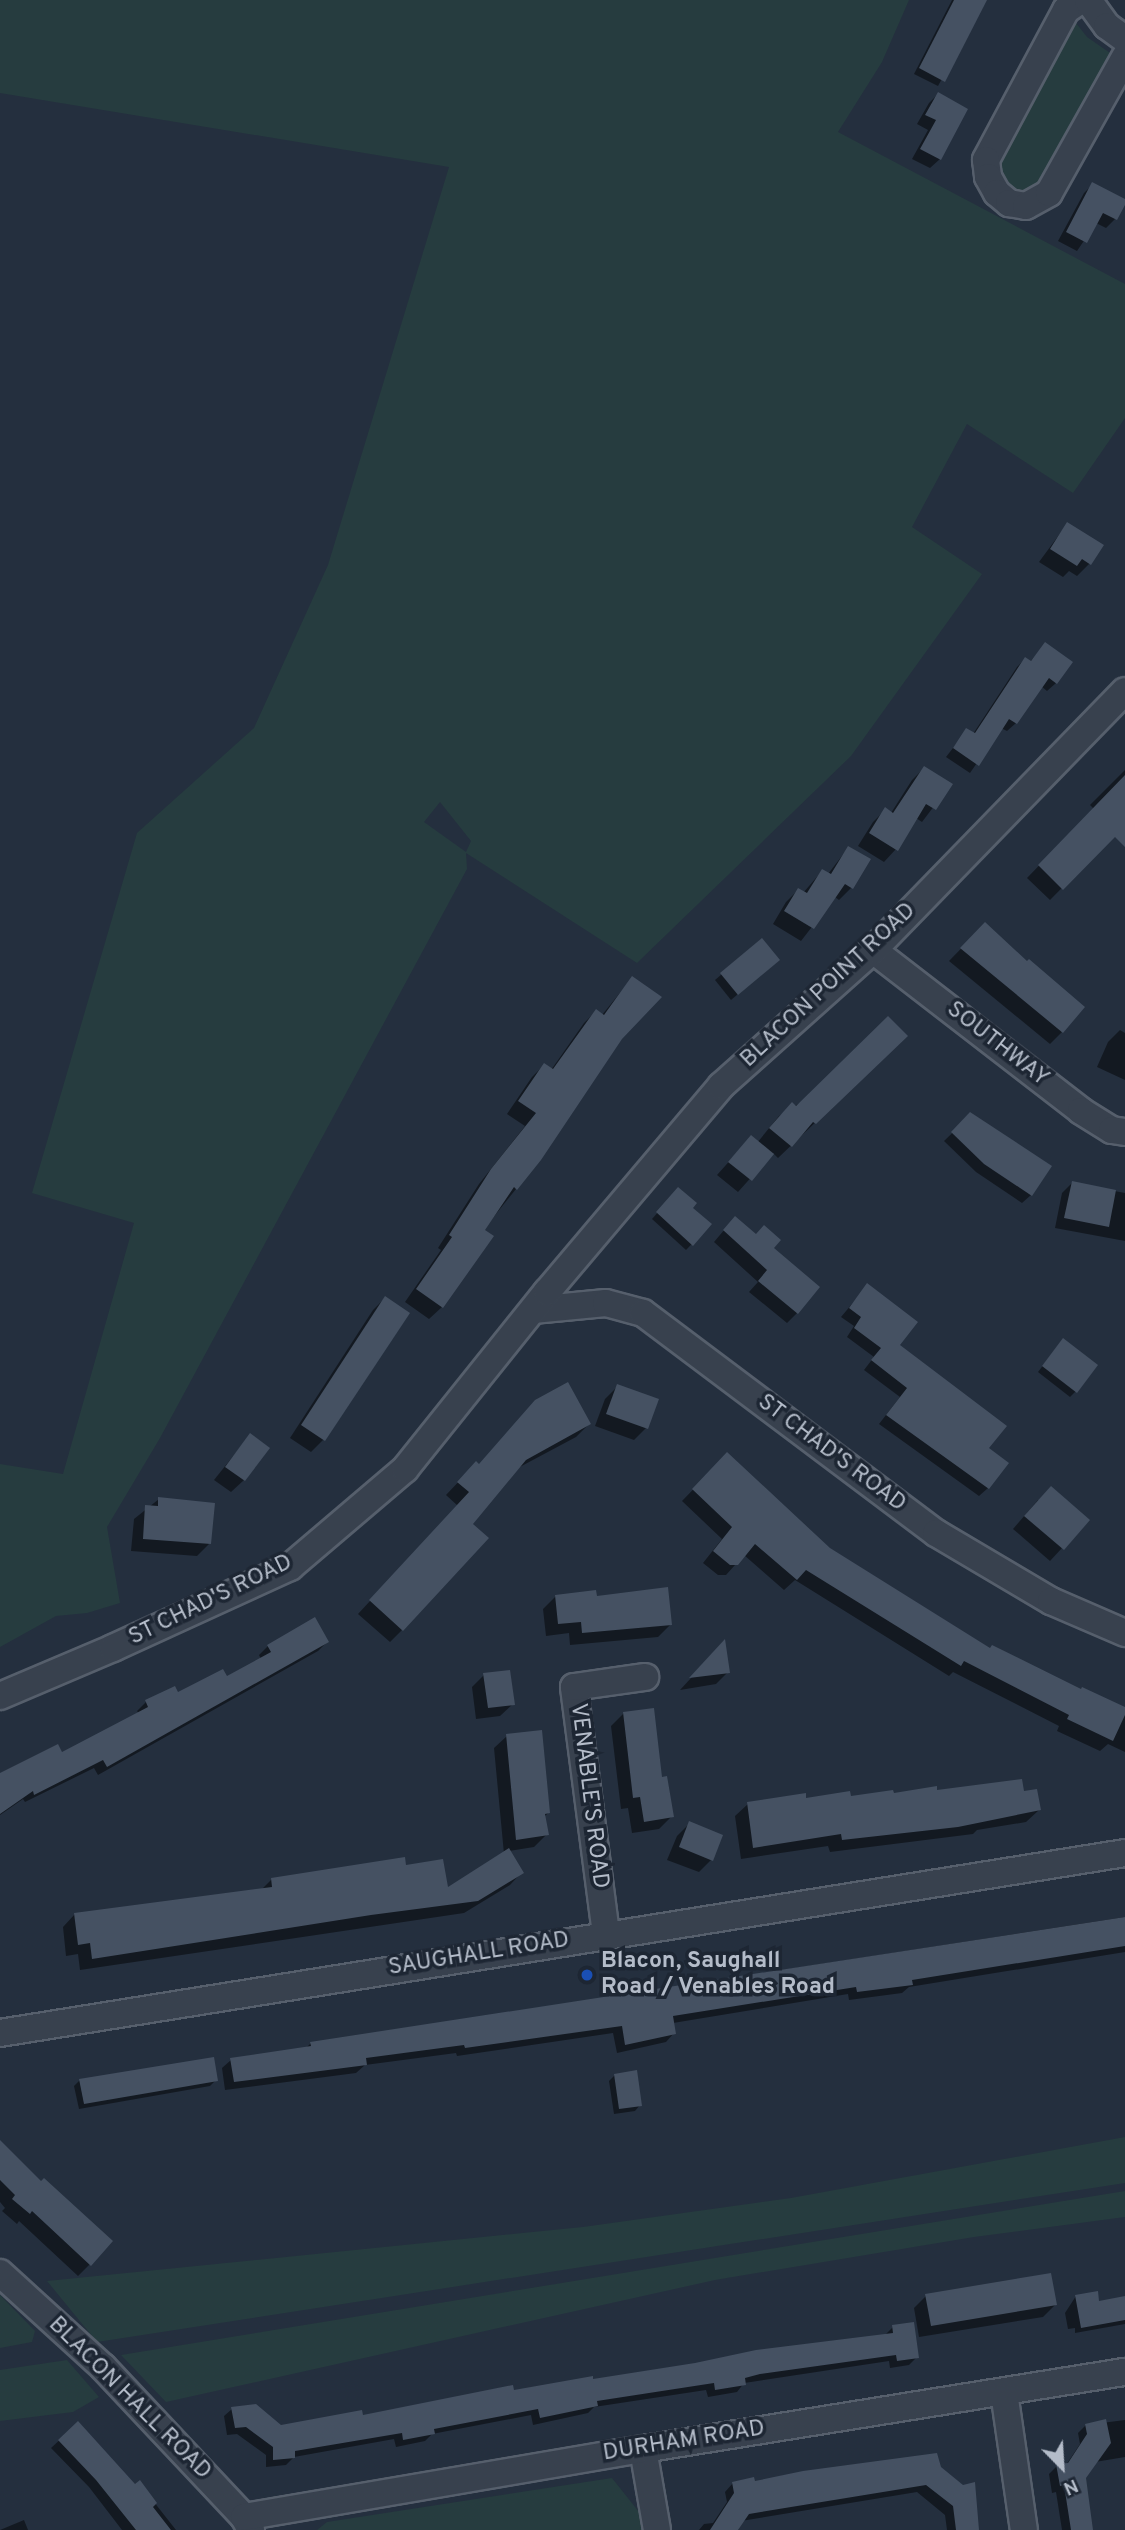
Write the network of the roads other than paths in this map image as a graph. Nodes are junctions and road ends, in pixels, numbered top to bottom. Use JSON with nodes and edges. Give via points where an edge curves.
{"nodes":[{"id":1,"x":1081,"y":0,"type":"edge"},
{"id":2,"x":1088,"y":0,"type":"edge"},
{"id":3,"x":1125,"y":39,"type":"edge"},
{"id":4,"x":1125,"y":57,"type":"edge"},
{"id":5,"x":1125,"y":691,"type":"edge"},
{"id":6,"x":873,"y":950,"type":"junction"},
{"id":7,"x":1125,"y":1132,"type":"edge"},
{"id":8,"x":540,"y":1301,"type":"junction"},
{"id":9,"x":1125,"y":1633,"type":"edge"},
{"id":10,"x":645,"y":1677,"type":"dead end"},
{"id":11,"x":0,"y":1696,"type":"edge"},
{"id":12,"x":1125,"y":1853,"type":"edge"},
{"id":13,"x":606,"y":1934,"type":"junction"},
{"id":14,"x":0,"y":2033,"type":"edge"},
{"id":15,"x":0,"y":2273,"type":"edge"},
{"id":16,"x":1125,"y":2372,"type":"edge"},
{"id":17,"x":1004,"y":2392,"type":"junction"},
{"id":18,"x":643,"y":2449,"type":"junction"},
{"id":19,"x":248,"y":2524,"type":"edge"},
{"id":20,"x":657,"y":2530,"type":"edge"},
{"id":21,"x":1024,"y":2530,"type":"edge"}],
"edges":[{"from":1,"to":4,"type":"street","via":[[1066,10],[986,160],[997,193],[1009,203],[1026,206],[1049,192]]},
{"from":2,"to":3,"type":"street","via":[[1107,26]]},
{"from":5,"to":6,"type":"street","name":"BLACON POINT ROAD"},
{"from":6,"to":7,"type":"street","name":"SOUTHWAY","via":[[1081,1111],[1112,1130]]},
{"from":6,"to":8,"type":"street","name":"BLACON POINT ROAD","via":[[721,1086]]},
{"from":8,"to":9,"type":"street","name":"ST CHAD'S ROAD","via":[[606,1303],[643,1313],[936,1533],[1051,1601]]},
{"from":8,"to":11,"type":"street","name":"ST CHAD'S ROAD","via":[[405,1469],[290,1567]]},
{"from":10,"to":13,"type":"street","name":"VENABLE'S ROAD","via":[[574,1687]]},
{"from":12,"to":13,"type":"street","name":"SAUGHALL ROAD"},
{"from":13,"to":14,"type":"street","name":"SAUGHALL ROAD"},
{"from":15,"to":19,"type":"street","name":"BLACON HALL ROAD","via":[[103,2367]]},
{"from":16,"to":17,"type":"street","name":"DURHAM ROAD"},
{"from":17,"to":18,"type":"street","name":"DURHAM ROAD"},
{"from":17,"to":21,"type":"street"},
{"from":18,"to":19,"type":"street","name":"DURHAM ROAD"},
{"from":18,"to":20,"type":"street"}]}
